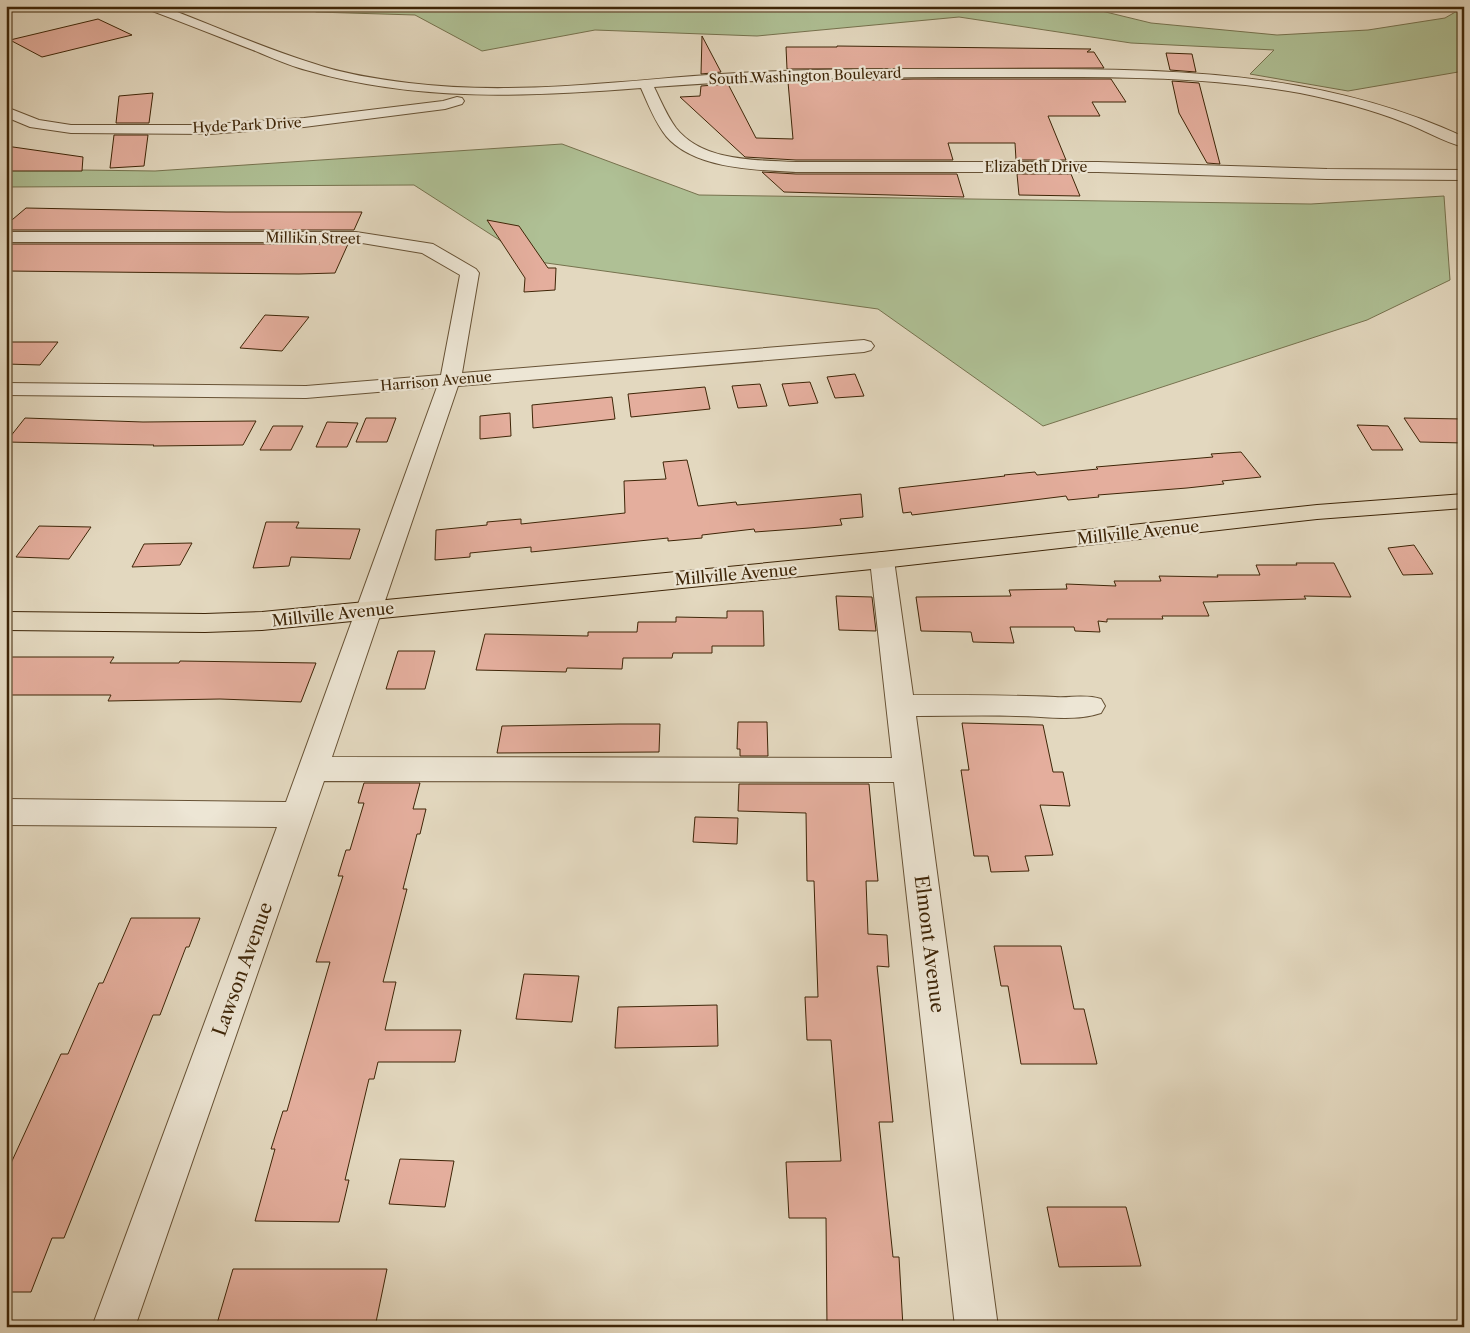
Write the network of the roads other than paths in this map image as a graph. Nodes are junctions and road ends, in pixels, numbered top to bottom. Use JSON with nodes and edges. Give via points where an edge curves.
{"nodes":[{"id":1,"x":151,"y":6,"type":"edge"},
{"id":2,"x":646,"y":84,"type":"junction"},
{"id":3,"x":488,"y":93,"type":"junction"},
{"id":4,"x":6,"y":110,"type":"edge"},
{"id":5,"x":1464,"y":144,"type":"edge"},
{"id":6,"x":1464,"y":175,"type":"edge"},
{"id":7,"x":6,"y":237,"type":"edge"},
{"id":8,"x":864,"y":346,"type":"dead end"},
{"id":9,"x":450,"y":380,"type":"junction"},
{"id":10,"x":6,"y":389,"type":"edge"},
{"id":11,"x":1464,"y":501,"type":"edge"},
{"id":12,"x":882,"y":560,"type":"junction"},
{"id":13,"x":369,"y":610,"type":"junction"},
{"id":14,"x":6,"y":621,"type":"edge"},
{"id":15,"x":900,"y":706,"type":"junction"},
{"id":16,"x":1091,"y":706,"type":"dead end"},
{"id":17,"x":314,"y":769,"type":"junction"},
{"id":18,"x":908,"y":770,"type":"junction"},
{"id":19,"x":6,"y":812,"type":"edge"},
{"id":20,"x":297,"y":815,"type":"junction"},
{"id":21,"x":113,"y":1327,"type":"edge"},
{"id":22,"x":977,"y":1327,"type":"edge"}],
"edges":[{"from":1,"to":3,"type":"street","name":"South Washington Boulevard","via":[[334,74],[413,88]]},
{"from":2,"to":3,"type":"street","name":"South Washington Boulevard"},
{"from":2,"to":5,"type":"street","name":"South Washington Boulevard","via":[[755,75],[854,72],[1177,74],[1296,88],[1350,100],[1401,115]]},
{"from":2,"to":6,"type":"street","name":"Elizabeth Drive","via":[[670,131],[681,142],[703,154],[758,165],[1098,167]]},
{"from":3,"to":4,"type":"street","name":"Hyde Park Drive","via":[[445,105],[319,121],[220,129],[68,128],[44,125]]},
{"from":7,"to":9,"type":"street","name":"Millikin Street","via":[[356,237],[427,248],[470,273]]},
{"from":8,"to":9,"type":"street","name":"Harrison Avenue"},
{"from":9,"to":10,"type":"street","name":"Harrison Avenue","via":[[306,392]]},
{"from":9,"to":13,"type":"street","name":"Millikin Street"},
{"from":11,"to":12,"type":"main road","name":"Millville Avenue","via":[[1318,512]]},
{"from":12,"to":13,"type":"main road","name":"Millville Avenue"},
{"from":12,"to":15,"type":"street","name":"Elmont Avenue"},
{"from":13,"to":14,"type":"main road","name":"Millville Avenue","via":[[262,621],[205,623]]},
{"from":13,"to":17,"type":"street","name":"Lawson Avenue"},
{"from":15,"to":16,"type":"street"},
{"from":15,"to":18,"type":"street","name":"Elmont Avenue"},
{"from":17,"to":18,"type":"street"},
{"from":17,"to":20,"type":"street","name":"Lawson Avenue"},
{"from":18,"to":22,"type":"street","name":"Elmont Avenue"},
{"from":19,"to":20,"type":"street"},
{"from":20,"to":21,"type":"street","name":"Lawson Avenue"}]}
